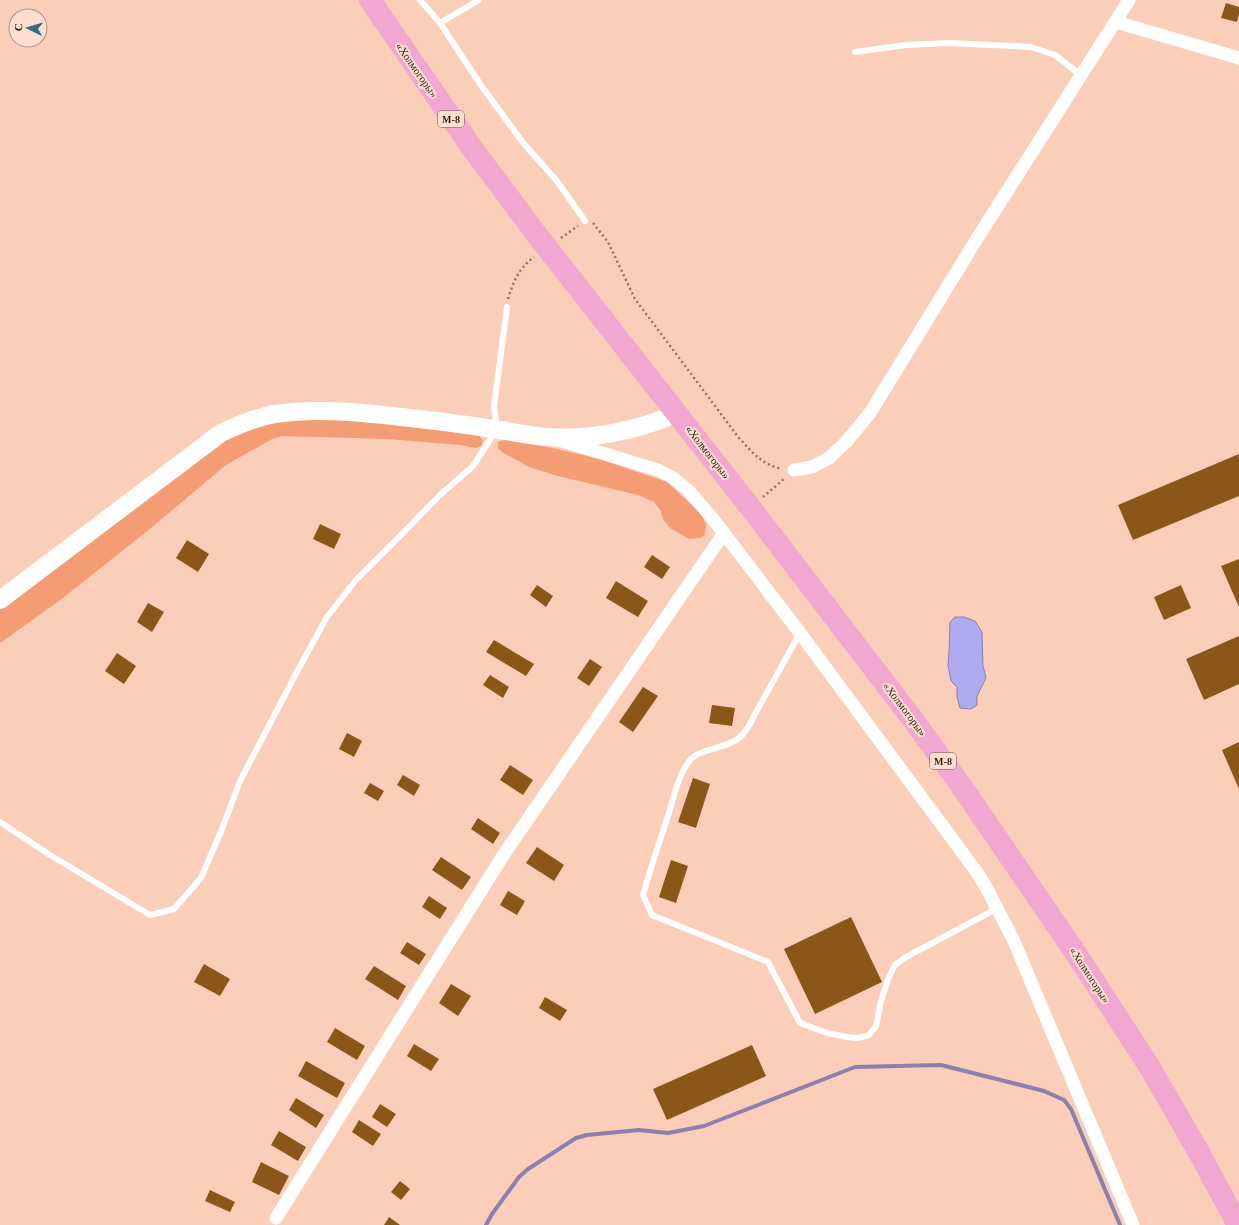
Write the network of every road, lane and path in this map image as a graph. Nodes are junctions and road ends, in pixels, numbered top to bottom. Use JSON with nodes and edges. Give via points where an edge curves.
{"nodes":[{"id":1,"x":370,"y":0,"type":"edge"},
{"id":2,"x":420,"y":0,"type":"edge"},
{"id":3,"x":479,"y":0,"type":"edge"},
{"id":4,"x":1129,"y":0,"type":"edge"},
{"id":5,"x":1116,"y":22,"type":"junction"},
{"id":6,"x":440,"y":23,"type":"junction"},
{"id":7,"x":855,"y":52,"type":"dead end"},
{"id":8,"x":1239,"y":58,"type":"edge"},
{"id":9,"x":1080,"y":75,"type":"junction"},
{"id":10,"x":585,"y":220,"type":"dead end"},
{"id":11,"x":608,"y":242,"type":"dead end"},
{"id":12,"x":506,"y":307,"type":"dead end"},
{"id":13,"x":677,"y":413,"type":"junction"},
{"id":14,"x":496,"y":429,"type":"junction"},
{"id":15,"x":604,"y":434,"type":"junction"},
{"id":16,"x":547,"y":437,"type":"junction"},
{"id":17,"x":605,"y":454,"type":"junction"},
{"id":18,"x":794,"y":470,"type":"joint"},
{"id":19,"x":724,"y":533,"type":"junction"},
{"id":20,"x":0,"y":600,"type":"edge"},
{"id":21,"x":800,"y":633,"type":"junction"},
{"id":22,"x":0,"y":822,"type":"edge"},
{"id":23,"x":998,"y":908,"type":"junction"},
{"id":24,"x":276,"y":1218,"type":"dead end"},
{"id":25,"x":1133,"y":1225,"type":"edge"},
{"id":26,"x":1238,"y":1225,"type":"edge"}],
"edges":[{"from":1,"to":13,"type":"highway","name":"«Холмогоры»","number":"М-8","via":[[536,235]]},
{"from":2,"to":6,"type":"lane"},
{"from":3,"to":6,"type":"lane"},
{"from":4,"to":5,"type":"street"},
{"from":5,"to":8,"type":"street"},
{"from":5,"to":9,"type":"street"},
{"from":6,"to":10,"type":"lane","via":[[524,144],[557,181]]},
{"from":7,"to":9,"type":"lane","via":[[906,45],[949,43],[1031,47],[1055,55]]},
{"from":9,"to":18,"type":"street","via":[[870,413],[829,458],[812,467]]},
{"from":11,"to":18,"type":"path","via":[[635,299],[740,438],[756,457],[769,465]]},
{"from":12,"to":14,"type":"lane","via":[[494,406]]},
{"from":13,"to":15,"type":"street","via":[[647,425]]},
{"from":13,"to":26,"type":"highway","name":"«Холмогоры»","number":"М-8","via":[[962,787],[1077,955],[1148,1066]]},
{"from":14,"to":16,"type":"street"},
{"from":14,"to":20,"type":"street","via":[[336,411],[274,414],[245,422],[221,433]]},
{"from":14,"to":22,"type":"lane","via":[[473,466],[440,494],[356,580],[327,616],[240,781],[201,878],[174,909],[150,915]]},
{"from":15,"to":16,"type":"street"},
{"from":15,"to":17,"type":"street"},
{"from":16,"to":17,"type":"street"},
{"from":17,"to":19,"type":"street","via":[[649,466],[672,477],[701,504]]},
{"from":19,"to":21,"type":"street"},
{"from":19,"to":24,"type":"street","via":[[504,854]]},
{"from":21,"to":23,"type":"street","via":[[976,871]]},
{"from":21,"to":23,"type":"lane","via":[[742,737],[702,752],[686,765],[643,895],[652,915],[768,962],[800,1023],[828,1033],[858,1038],[868,1035],[876,1026],[888,978],[895,965]]},
{"from":23,"to":25,"type":"street","via":[[1045,1013]]}]}
